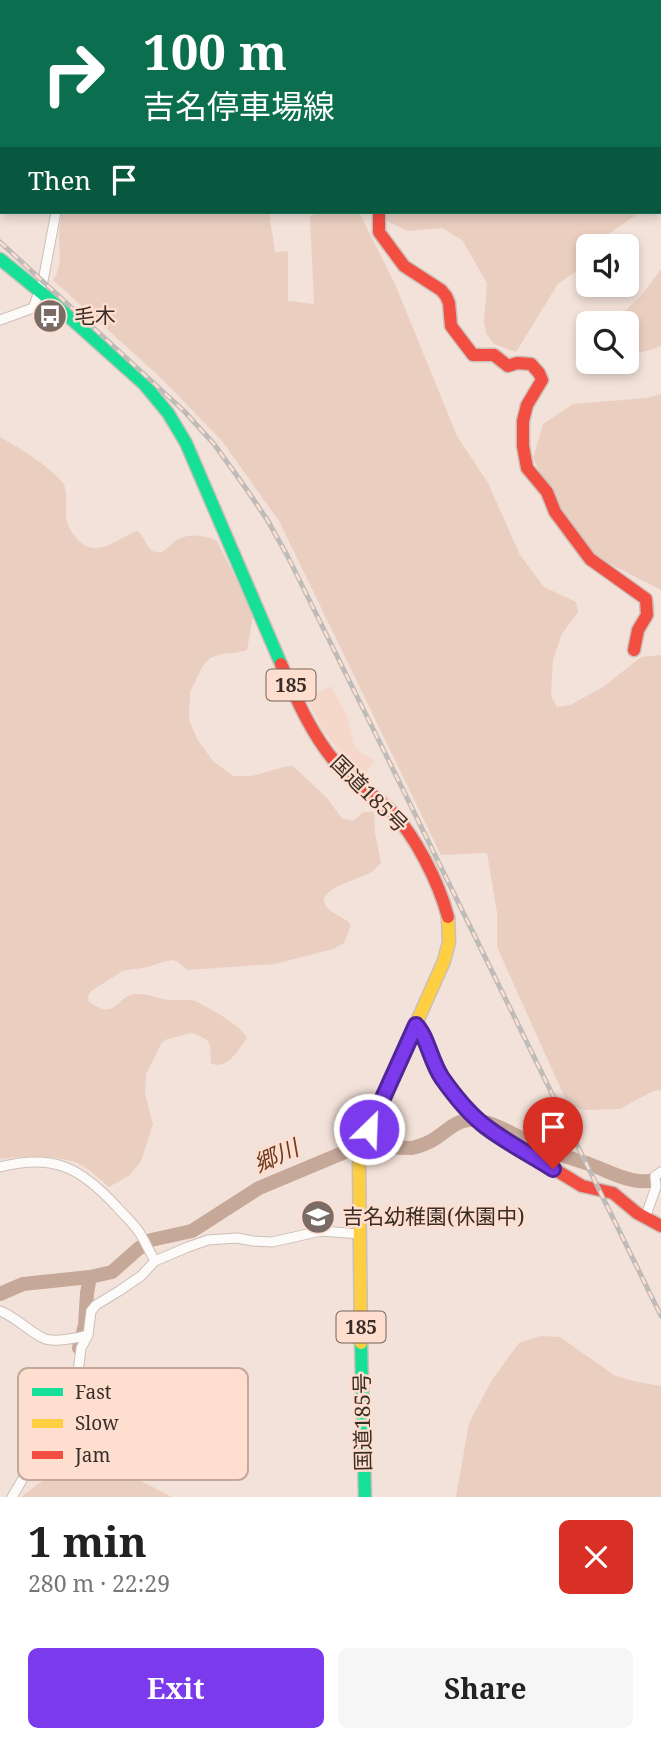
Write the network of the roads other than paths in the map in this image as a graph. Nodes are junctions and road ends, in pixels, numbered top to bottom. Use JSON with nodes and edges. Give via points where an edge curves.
{"nodes":[{"id":1,"x":55,"y":214,"type":"edge"},
{"id":2,"x":379,"y":214,"type":"edge"},
{"id":3,"x":0,"y":259,"type":"edge"},
{"id":4,"x":40,"y":291,"type":"junction"},
{"id":5,"x":0,"y":320,"type":"edge"},
{"id":6,"x":634,"y":650,"type":"dead end"},
{"id":7,"x":416,"y":1025,"type":"junction"},
{"id":8,"x":0,"y":1167,"type":"edge"},
{"id":9,"x":658,"y":1181,"type":"edge"},
{"id":10,"x":645,"y":1218,"type":"junction"},
{"id":11,"x":661,"y":1226,"type":"edge"},
{"id":12,"x":360,"y":1234,"type":"junction"},
{"id":13,"x":155,"y":1261,"type":"junction"},
{"id":14,"x":0,"y":1311,"type":"edge"},
{"id":15,"x":84,"y":1336,"type":"junction"},
{"id":16,"x":79,"y":1368,"type":"edge"},
{"id":17,"x":22,"y":1480,"type":"edge"},
{"id":18,"x":12,"y":1497,"type":"edge"},
{"id":19,"x":365,"y":1497,"type":"edge"}],
"edges":[{"from":1,"to":4,"type":"street"},
{"from":2,"to":6,"type":"main road","via":[[379,232],[404,266],[446,296],[451,327],[473,355],[494,355],[508,366],[531,364],[539,373],[542,380],[523,422],[527,468],[590,559],[646,599],[647,615]]},
{"from":3,"to":4,"type":"main road","name":"国道185号","number":"185"},
{"from":4,"to":5,"type":"street","via":[[33,308]]},
{"from":4,"to":7,"type":"main road","name":"国道185号","number":"185","via":[[144,384],[178,427],[314,735],[337,765],[397,818],[432,873],[449,919],[449,942]]},
{"from":7,"to":10,"type":"main road","via":[[439,1075],[479,1120],[582,1186],[613,1193]]},
{"from":7,"to":12,"type":"main road","name":"国道185号","number":"185","via":[[365,1141],[358,1177]]},
{"from":8,"to":13,"type":"street","via":[[43,1162],[72,1168],[103,1191],[137,1229]]},
{"from":9,"to":10,"type":"street"},
{"from":10,"to":11,"type":"main road"},
{"from":12,"to":13,"type":"street","via":[[321,1231],[272,1242],[208,1240]]},
{"from":12,"to":19,"type":"main road","name":"国道185号","number":"185"},
{"from":13,"to":15,"type":"street","via":[[141,1276],[96,1305]]},
{"from":14,"to":15,"type":"street","via":[[45,1339]]},
{"from":15,"to":16,"type":"street"},
{"from":17,"to":18,"type":"street"}]}
